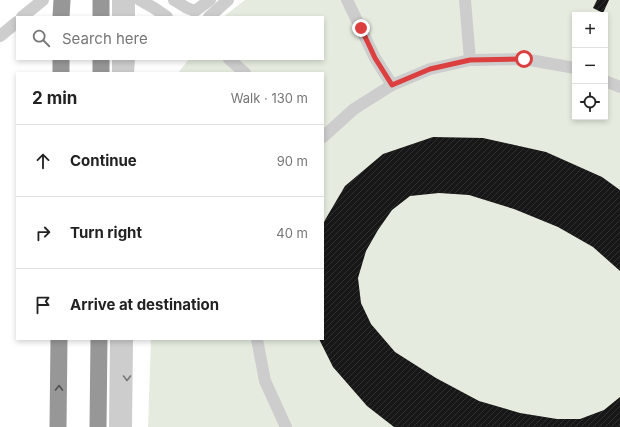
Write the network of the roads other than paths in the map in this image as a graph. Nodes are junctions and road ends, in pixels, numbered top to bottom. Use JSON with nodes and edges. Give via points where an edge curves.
{"nodes":[{"id":1,"x":44,"y":0,"type":"edge"},
{"id":2,"x":62,"y":0,"type":"edge"},
{"id":3,"x":101,"y":0,"type":"edge"},
{"id":4,"x":118,"y":0,"type":"edge"},
{"id":5,"x":129,"y":0,"type":"edge"},
{"id":6,"x":140,"y":0,"type":"edge"},
{"id":7,"x":174,"y":0,"type":"edge"},
{"id":8,"x":210,"y":0,"type":"edge"},
{"id":9,"x":228,"y":0,"type":"edge"},
{"id":10,"x":347,"y":0,"type":"edge"},
{"id":11,"x":465,"y":0,"type":"edge"},
{"id":12,"x":196,"y":14,"type":"edge"},
{"id":13,"x":23,"y":16,"type":"edge"},
{"id":14,"x":62,"y":16,"type":"edge"},
{"id":15,"x":101,"y":16,"type":"edge"},
{"id":16,"x":118,"y":16,"type":"edge"},
{"id":17,"x":129,"y":16,"type":"edge"},
{"id":18,"x":166,"y":16,"type":"edge"},
{"id":19,"x":210,"y":16,"type":"edge"},
{"id":20,"x":16,"y":23,"type":"edge"},
{"id":21,"x":0,"y":36,"type":"edge"},
{"id":22,"x":61,"y":60,"type":"edge"},
{"id":23,"x":101,"y":60,"type":"edge"},
{"id":24,"x":118,"y":60,"type":"edge"},
{"id":25,"x":129,"y":60,"type":"edge"},
{"id":26,"x":230,"y":60,"type":"edge"},
{"id":27,"x":470,"y":60,"type":"junction"},
{"id":28,"x":572,"y":67,"type":"edge"},
{"id":29,"x":61,"y":72,"type":"edge"},
{"id":30,"x":101,"y":72,"type":"edge"},
{"id":31,"x":118,"y":72,"type":"edge"},
{"id":32,"x":128,"y":72,"type":"edge"},
{"id":33,"x":244,"y":72,"type":"edge"},
{"id":34,"x":608,"y":82,"type":"edge"},
{"id":35,"x":392,"y":85,"type":"junction"},
{"id":36,"x":620,"y":88,"type":"edge"},
{"id":37,"x":324,"y":136,"type":"edge"},
{"id":38,"x":59,"y":340,"type":"edge"},
{"id":39,"x":99,"y":340,"type":"edge"},
{"id":40,"x":116,"y":340,"type":"edge"},
{"id":41,"x":127,"y":340,"type":"edge"},
{"id":42,"x":257,"y":340,"type":"edge"},
{"id":43,"x":58,"y":427,"type":"edge"},
{"id":44,"x":98,"y":427,"type":"edge"},
{"id":45,"x":116,"y":427,"type":"edge"},
{"id":46,"x":126,"y":427,"type":"edge"},
{"id":47,"x":286,"y":427,"type":"edge"}],
"edges":[{"from":1,"to":13,"type":"street"},
{"from":2,"to":14,"type":"highway"},
{"from":3,"to":15,"type":"highway"},
{"from":4,"to":16,"type":"street"},
{"from":5,"to":17,"type":"street"},
{"from":6,"to":18,"type":"street"},
{"from":7,"to":12,"type":"street"},
{"from":8,"to":12,"type":"street"},
{"from":9,"to":19,"type":"street"},
{"from":10,"to":35,"type":"street","via":[[375,58]]},
{"from":11,"to":27,"type":"street"},
{"from":20,"to":21,"type":"street"},
{"from":22,"to":29,"type":"highway"},
{"from":23,"to":30,"type":"highway"},
{"from":24,"to":31,"type":"street"},
{"from":25,"to":32,"type":"street"},
{"from":26,"to":33,"type":"street"},
{"from":27,"to":28,"type":"street","via":[[524,59]]},
{"from":27,"to":35,"type":"street","via":[[430,69]]},
{"from":34,"to":36,"type":"street"},
{"from":35,"to":37,"type":"street","via":[[354,109]]},
{"from":43,"to":38,"type":"highway","one_way":true},
{"from":39,"to":44,"type":"highway"},
{"from":40,"to":45,"type":"street"},
{"from":41,"to":46,"type":"street","one_way":true},
{"from":42,"to":47,"type":"street","via":[[266,381]]}]}
